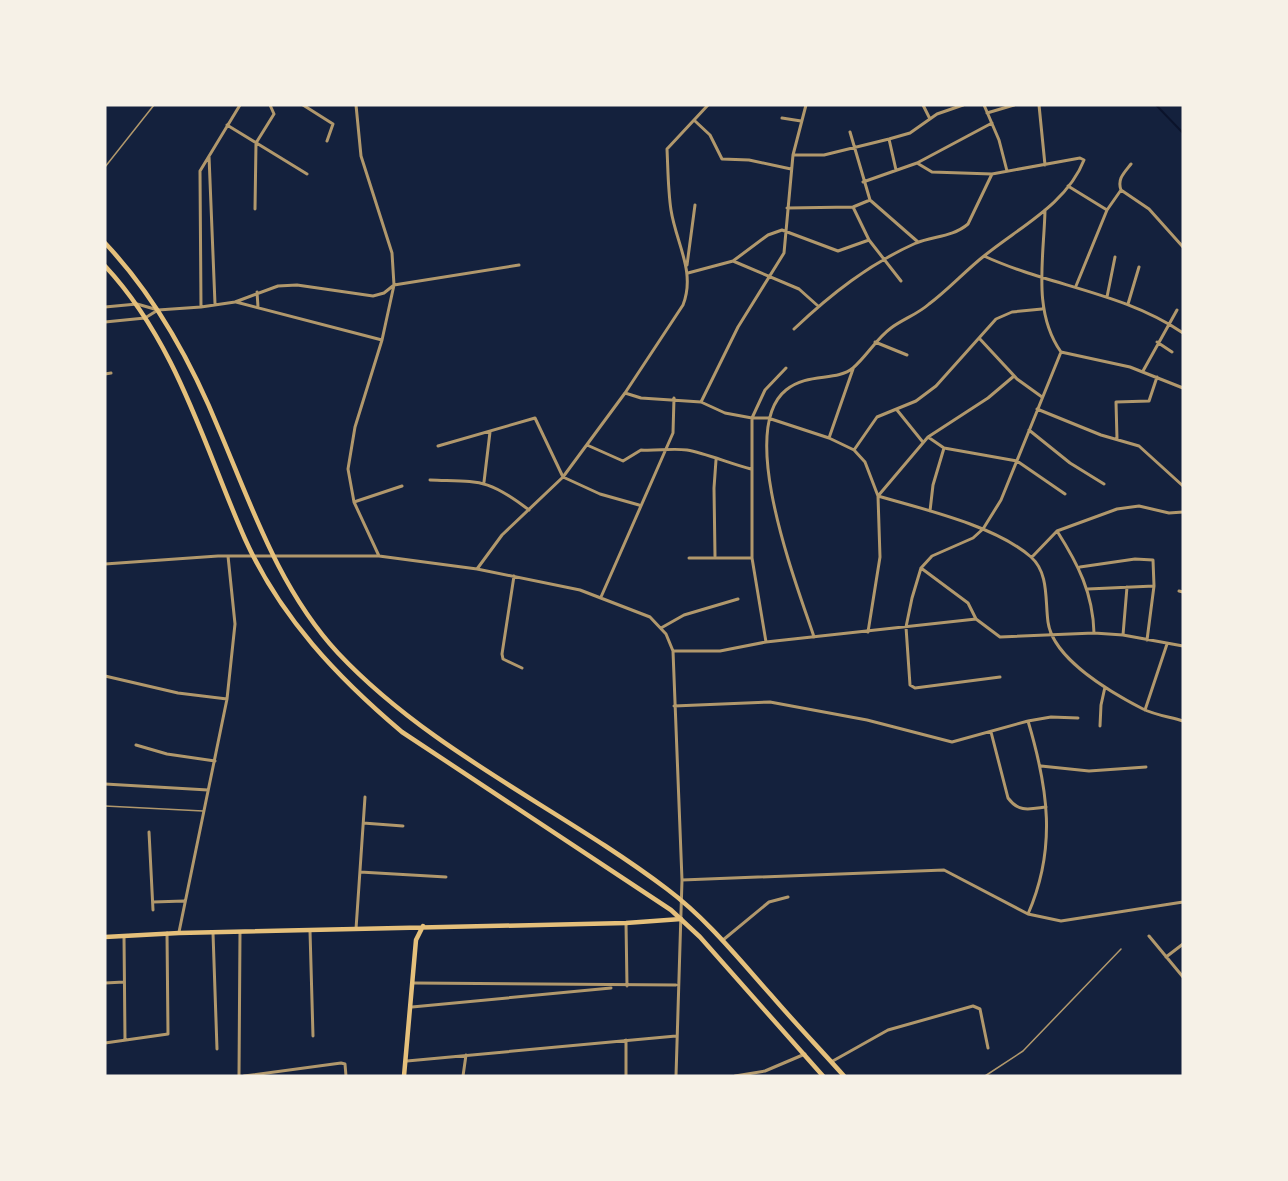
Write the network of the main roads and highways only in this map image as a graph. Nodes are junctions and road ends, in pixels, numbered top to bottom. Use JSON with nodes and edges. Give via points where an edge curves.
{"nodes":[{"id":1,"x":105,"y":243,"type":"edge"},
{"id":2,"x":105,"y":266,"type":"edge"},
{"id":3,"x":681,"y":919,"type":"junction"},
{"id":4,"x":423,"y":926,"type":"junction"},
{"id":5,"x":105,"y":937,"type":"edge"},
{"id":6,"x":404,"y":1076,"type":"edge"},
{"id":7,"x":823,"y":1076,"type":"edge"},
{"id":8,"x":844,"y":1076,"type":"edge"}],
"edges":[{"from":1,"to":8,"type":"main road","via":[[158,310],[207,402],[272,555],[311,620],[337,651],[386,699],[682,900],[723,940]]},
{"from":2,"to":3,"type":"main road","via":[[137,304],[196,414],[254,556],[297,625],[322,656],[370,705],[439,759],[648,893]]},
{"from":3,"to":4,"type":"main road"},
{"from":3,"to":7,"type":"main road"},
{"from":4,"to":5,"type":"main road"},
{"from":4,"to":6,"type":"main road","via":[[416,940]]}]}
